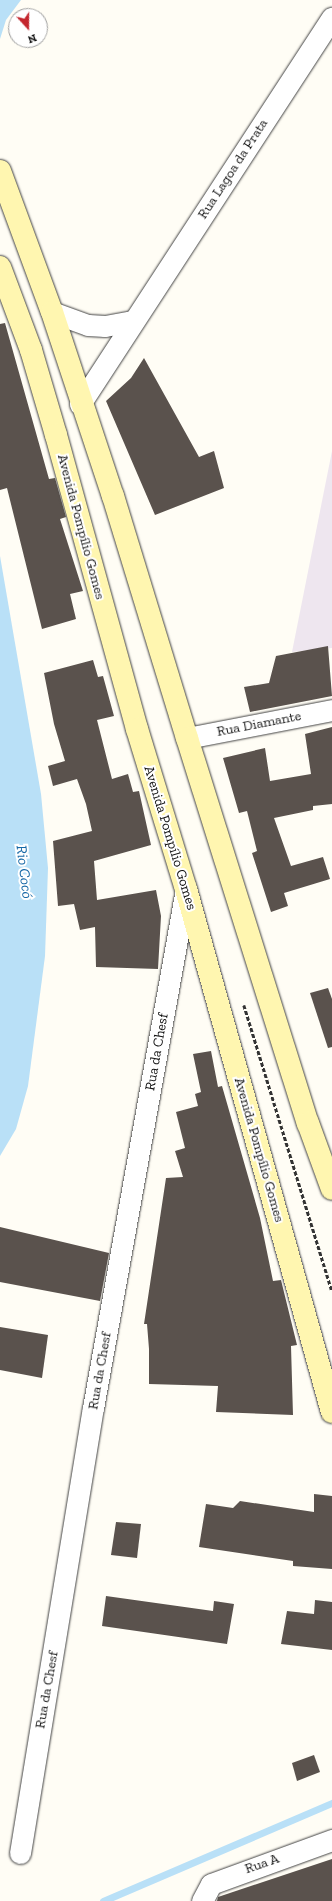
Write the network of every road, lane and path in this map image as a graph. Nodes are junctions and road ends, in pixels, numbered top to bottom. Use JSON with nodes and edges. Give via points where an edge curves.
{"nodes":[{"id":1,"x":332,"y":18,"type":"edge"},
{"id":2,"x":0,"y":171,"type":"edge"},
{"id":3,"x":0,"y":267,"type":"edge"},
{"id":4,"x":52,"y":312,"type":"junction"},
{"id":5,"x":134,"y":321,"type":"junction"},
{"id":6,"x":80,"y":404,"type":"junction"},
{"id":7,"x":332,"y":710,"type":"edge"},
{"id":8,"x":187,"y":738,"type":"junction"},
{"id":9,"x":186,"y":889,"type":"junction"},
{"id":10,"x":308,"y":1123,"type":"junction"},
{"id":11,"x":256,"y":1138,"type":"junction"},
{"id":12,"x":332,"y":1189,"type":"edge"},
{"id":13,"x":332,"y":1412,"type":"edge"},
{"id":14,"x":332,"y":1840,"type":"edge"},
{"id":15,"x":20,"y":1854,"type":"dead end"},
{"id":16,"x":202,"y":1900,"type":"edge"}],
"edges":[{"from":1,"to":5,"type":"street","name":"Rua Lagoa da Prata"},
{"from":2,"to":4,"type":"main road"},
{"from":3,"to":9,"type":"main road","name":"Avenida Pompílio Gomes","via":[[31,350],[137,730]]},
{"from":4,"to":5,"type":"street","via":[[88,325],[105,326]]},
{"from":4,"to":6,"type":"main road"},
{"from":5,"to":6,"type":"street","name":"Rua Lagoa da Prata"},
{"from":6,"to":8,"type":"main road","via":[[113,496]]},
{"from":7,"to":8,"type":"street","name":"Rua Diamante"},
{"from":8,"to":10,"type":"main road"},
{"from":9,"to":11,"type":"main road","name":"Avenida Pompílio Gomes"},
{"from":9,"to":15,"type":"street","name":"Rua da Chesf","via":[[93,1408]]},
{"from":10,"to":11,"type":"path"},
{"from":10,"to":12,"type":"main road"},
{"from":11,"to":13,"type":"main road","name":"Avenida Pompílio Gomes"},
{"from":14,"to":16,"type":"street","name":"Rua A","via":[[211,1884]]}]}
